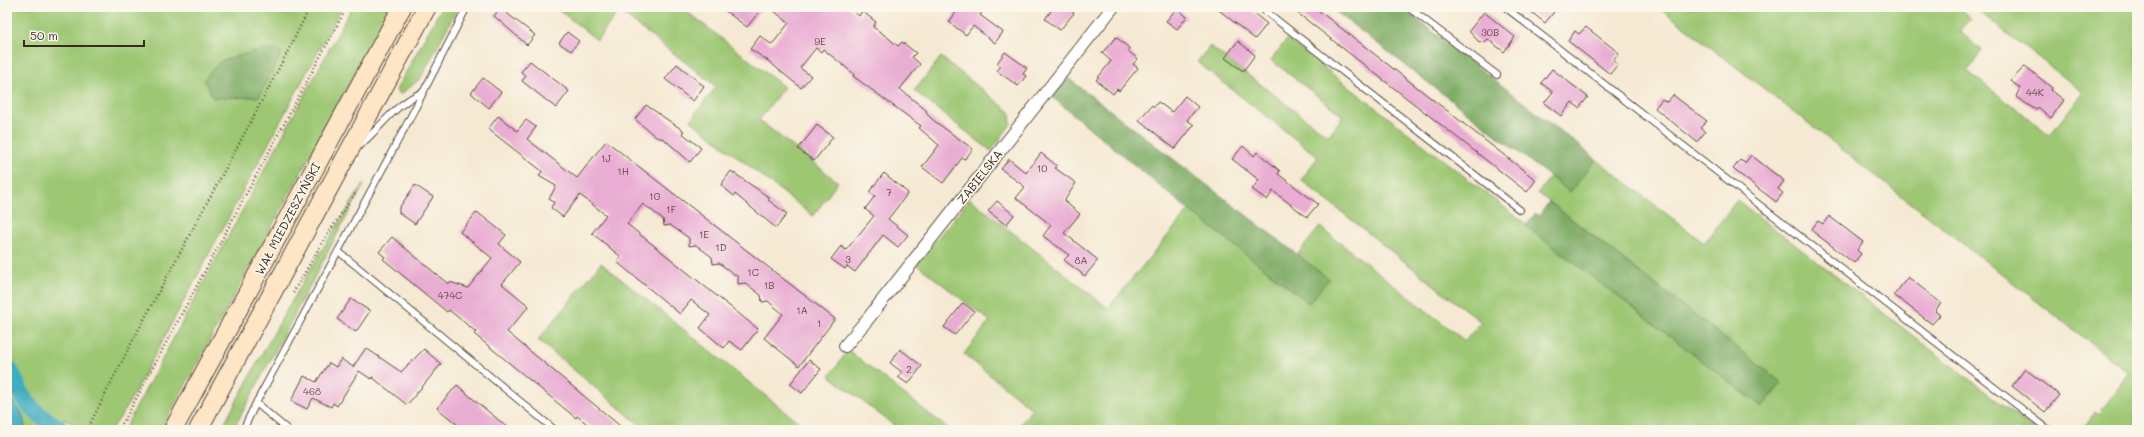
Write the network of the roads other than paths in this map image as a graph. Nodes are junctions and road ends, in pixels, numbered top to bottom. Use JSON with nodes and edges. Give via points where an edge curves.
{"nodes":[{"id":1,"x":402,"y":7,"type":"edge"},
{"id":2,"x":427,"y":7,"type":"edge"},
{"id":3,"x":467,"y":7,"type":"edge"},
{"id":4,"x":1113,"y":7,"type":"edge"},
{"id":5,"x":1260,"y":7,"type":"edge"},
{"id":6,"x":1408,"y":7,"type":"edge"},
{"id":7,"x":1505,"y":7,"type":"edge"},
{"id":8,"x":1497,"y":76,"type":"dead end"},
{"id":9,"x":423,"y":92,"type":"junction"},
{"id":10,"x":345,"y":159,"type":"junction"},
{"id":11,"x":1520,"y":210,"type":"dead end"},
{"id":12,"x":338,"y":251,"type":"junction"},
{"id":13,"x":844,"y":346,"type":"dead end"},
{"id":14,"x":256,"y":403,"type":"junction"},
{"id":15,"x":173,"y":430,"type":"edge"},
{"id":16,"x":198,"y":430,"type":"edge"},
{"id":17,"x":244,"y":430,"type":"edge"},
{"id":18,"x":288,"y":430,"type":"edge"},
{"id":19,"x":555,"y":430,"type":"edge"},
{"id":20,"x":2049,"y":430,"type":"edge"}],
"edges":[{"from":1,"to":15,"type":"main road","name":"WAŁ MIEDZESZYŃSKI"},
{"from":2,"to":10,"type":"main road","name":"WAŁ MIEDZESZYŃSKI"},
{"from":3,"to":9,"type":"lane"},
{"from":4,"to":13,"type":"street","name":"ZABIELSKA"},
{"from":5,"to":11,"type":"lane"},
{"from":6,"to":8,"type":"lane"},
{"from":7,"to":20,"type":"lane"},
{"from":9,"to":10,"type":"lane","via":[[399,105],[374,134]]},
{"from":9,"to":12,"type":"lane"},
{"from":10,"to":16,"type":"main road","name":"WAŁ MIEDZESZYŃSKI"},
{"from":12,"to":14,"type":"lane"},
{"from":12,"to":19,"type":"lane"},
{"from":14,"to":17,"type":"lane"},
{"from":14,"to":18,"type":"lane"}]}
